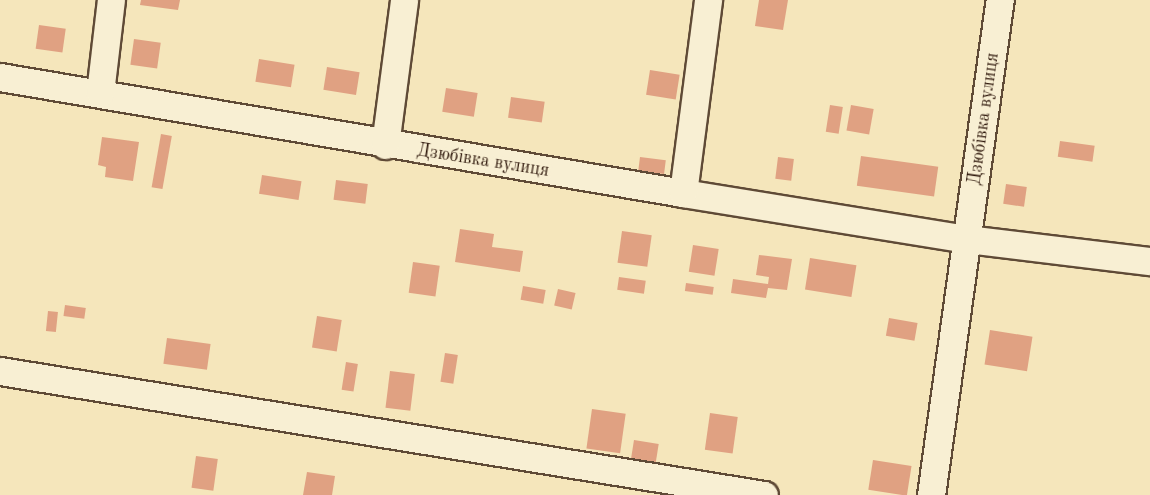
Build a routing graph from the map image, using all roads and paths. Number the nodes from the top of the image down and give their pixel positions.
1 (111, 0) edge
2 (404, 0) edge
3 (708, 0) edge
4 (1000, 0) edge
5 (0, 77) edge
6 (100, 93) junction
7 (385, 145) junction
8 (683, 194) junction
9 (967, 239) junction
10 (1150, 261) edge
11 (0, 371) edge
12 (764, 495) edge
13 (931, 495) edge

1 - 6 street
2 - 7 street
3 - 8 street
4 - 9 street, Дзюбівка вулиця
5 - 6 street, Дзюбівка вулиця
6 - 7 street, Дзюбівка вулиця
7 - 8 street, Дзюбівка вулиця
8 - 9 street, Дзюбівка вулиця
9 - 10 street, Дзюбівка вулиця
9 - 13 street
11 - 12 street

